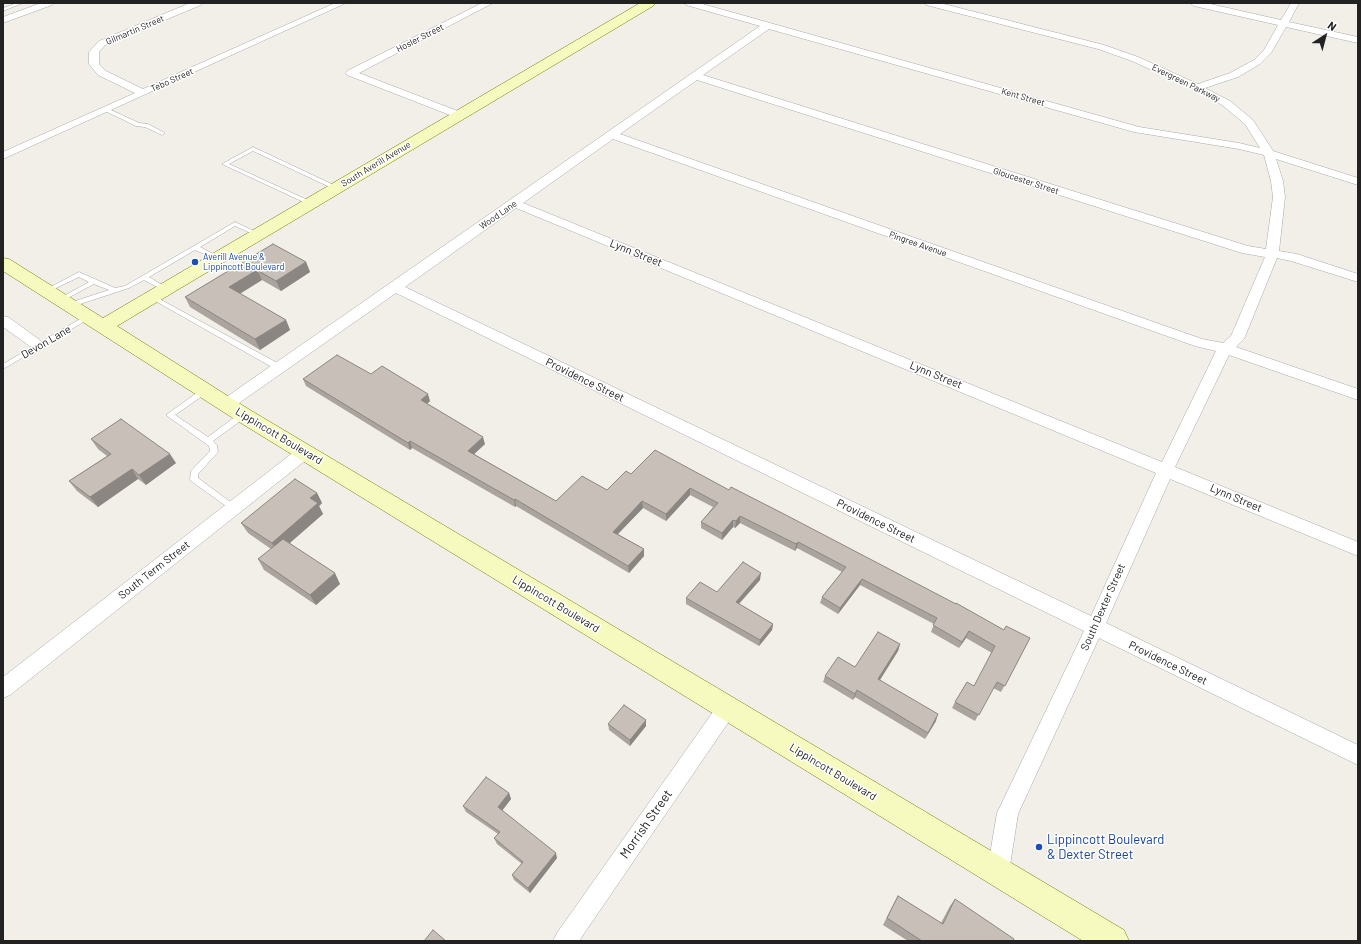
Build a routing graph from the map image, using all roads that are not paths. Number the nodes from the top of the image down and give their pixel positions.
1 (21, 3) edge
2 (49, 3) edge
3 (198, 3) edge
4 (342, 3) edge
5 (489, 3) edge
6 (649, 3) edge
7 (689, 3) edge
8 (929, 3) edge
9 (1194, 3) edge
10 (1295, 3) edge
11 (3, 10) edge
12 (3, 20) edge
13 (1283, 23) junction
14 (768, 25) junction
15 (1358, 40) edge
16 (696, 76) junction
17 (1197, 87) junction
18 (143, 93) junction
19 (106, 110) junction
20 (458, 115) junction
21 (162, 133) dead end
22 (611, 135) junction
23 (1269, 153) junction
24 (3, 156) edge
25 (1358, 182) edge
26 (336, 188) junction
27 (310, 203) junction
28 (514, 203) junction
29 (257, 234) junction
30 (195, 247) junction
31 (1272, 254) junction
32 (217, 258) junction
33 (3, 263) edge
34 (144, 277) junction
35 (1358, 278) edge
36 (95, 281) junction
37 (395, 287) junction
38 (165, 289) junction
39 (115, 290) junction
40 (152, 297) junction
41 (61, 298) junction
42 (3, 320) edge
43 (96, 321) junction
44 (39, 346) junction
45 (1225, 348) junction
46 (3, 367) edge
47 (280, 368) junction
48 (205, 390) junction
49 (1358, 395) edge
50 (235, 409) junction
51 (208, 441) junction
52 (305, 452) junction
53 (1166, 469) junction
54 (233, 508) junction
55 (1358, 548) edge
56 (1095, 628) junction
57 (3, 689) edge
58 (727, 708) junction
59 (1358, 755) edge
60 (998, 872) junction
61 (565, 941) edge
62 (1112, 941) edge

1 - 11 lane
2 - 12 street
3 - 18 street, Gilmartin Street
4 - 18 street, Tebo Street
5 - 20 street, Hosler Street
6 - 20 street, South Averill Avenue
7 - 14 street, Kent Street
8 - 17 street, Evergreen Parkway
9 - 13 street
10 - 13 street
13 - 15 street
13 - 17 street
14 - 16 street, Wood Lane
14 - 23 street, Kent Street
16 - 22 street, Wood Lane
16 - 31 street, Gloucester Street
17 - 23 street, Evergreen Parkway
18 - 19 street, Tebo Street
19 - 21 lane
19 - 24 street, Tebo Street
20 - 26 street, South Averill Avenue
22 - 28 street, Wood Lane
22 - 45 street, Pingree Avenue
23 - 25 street, Kent Street
23 - 31 street, Evergreen Parkway
26 - 27 street, South Averill Avenue
26 - 27 lane
27 - 29 street, South Averill Avenue
28 - 37 street, Wood Lane
28 - 53 street, Lynn Street
29 - 30 lane
29 - 32 street, South Averill Avenue
30 - 32 lane
30 - 34 lane
31 - 35 street, Gloucester Street
31 - 45 street, Evergreen Parkway
32 - 38 street, South Averill Avenue
33 - 41 street, Lippincott Boulevard
34 - 38 lane
34 - 39 lane
36 - 39 lane
36 - 41 lane
36 - 41 lane
37 - 47 street, Wood Lane
37 - 56 street, Providence Street
38 - 40 street, South Averill Avenue
39 - 41 lane
40 - 43 street, South Averill Avenue
40 - 47 lane
41 - 43 street, Lippincott Boulevard
42 - 44 street
43 - 44 lane, Devon Lane
43 - 48 street, Lippincott Boulevard
44 - 46 lane, Devon Lane
45 - 49 street
45 - 53 street, South Dexter Street
47 - 50 street, Wood Lane
48 - 50 street, Lippincott Boulevard
48 - 51 lane
50 - 51 lane
50 - 52 street, Lippincott Boulevard
51 - 54 lane
52 - 54 street, South Term Street
52 - 58 street, Lippincott Boulevard
53 - 55 street, Lynn Street
53 - 56 street, South Dexter Street
54 - 57 street, South Term Street
56 - 59 street, Providence Street
56 - 60 street, South Dexter Street
58 - 60 street, Lippincott Boulevard
58 - 61 street, Morrish Street
60 - 62 street, Lippincott Boulevard

